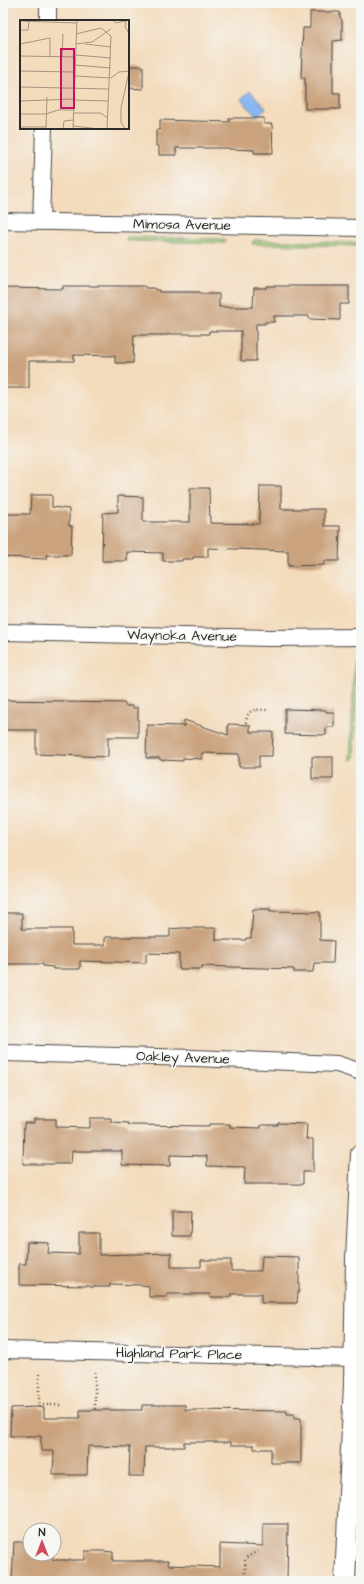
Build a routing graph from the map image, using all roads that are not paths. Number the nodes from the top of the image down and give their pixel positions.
1 (48, 3) edge
2 (48, 20) edge
3 (44, 129) edge
4 (3, 221) edge
5 (41, 222) junction
6 (361, 228) edge
7 (3, 632) edge
8 (361, 637) edge
9 (3, 1053) edge
10 (361, 1072) edge
11 (361, 1154) edge
12 (3, 1350) edge
13 (354, 1358) junction
14 (357, 1384) edge
15 (345, 1581) edge

1 - 2 street
3 - 5 street
4 - 5 street, Mimosa Avenue
5 - 6 street, Mimosa Avenue
7 - 8 street, Waynoka Avenue
9 - 10 street, Oakley Avenue
11 - 13 street
12 - 13 street, Highland Park Place
13 - 14 street
14 - 15 street

